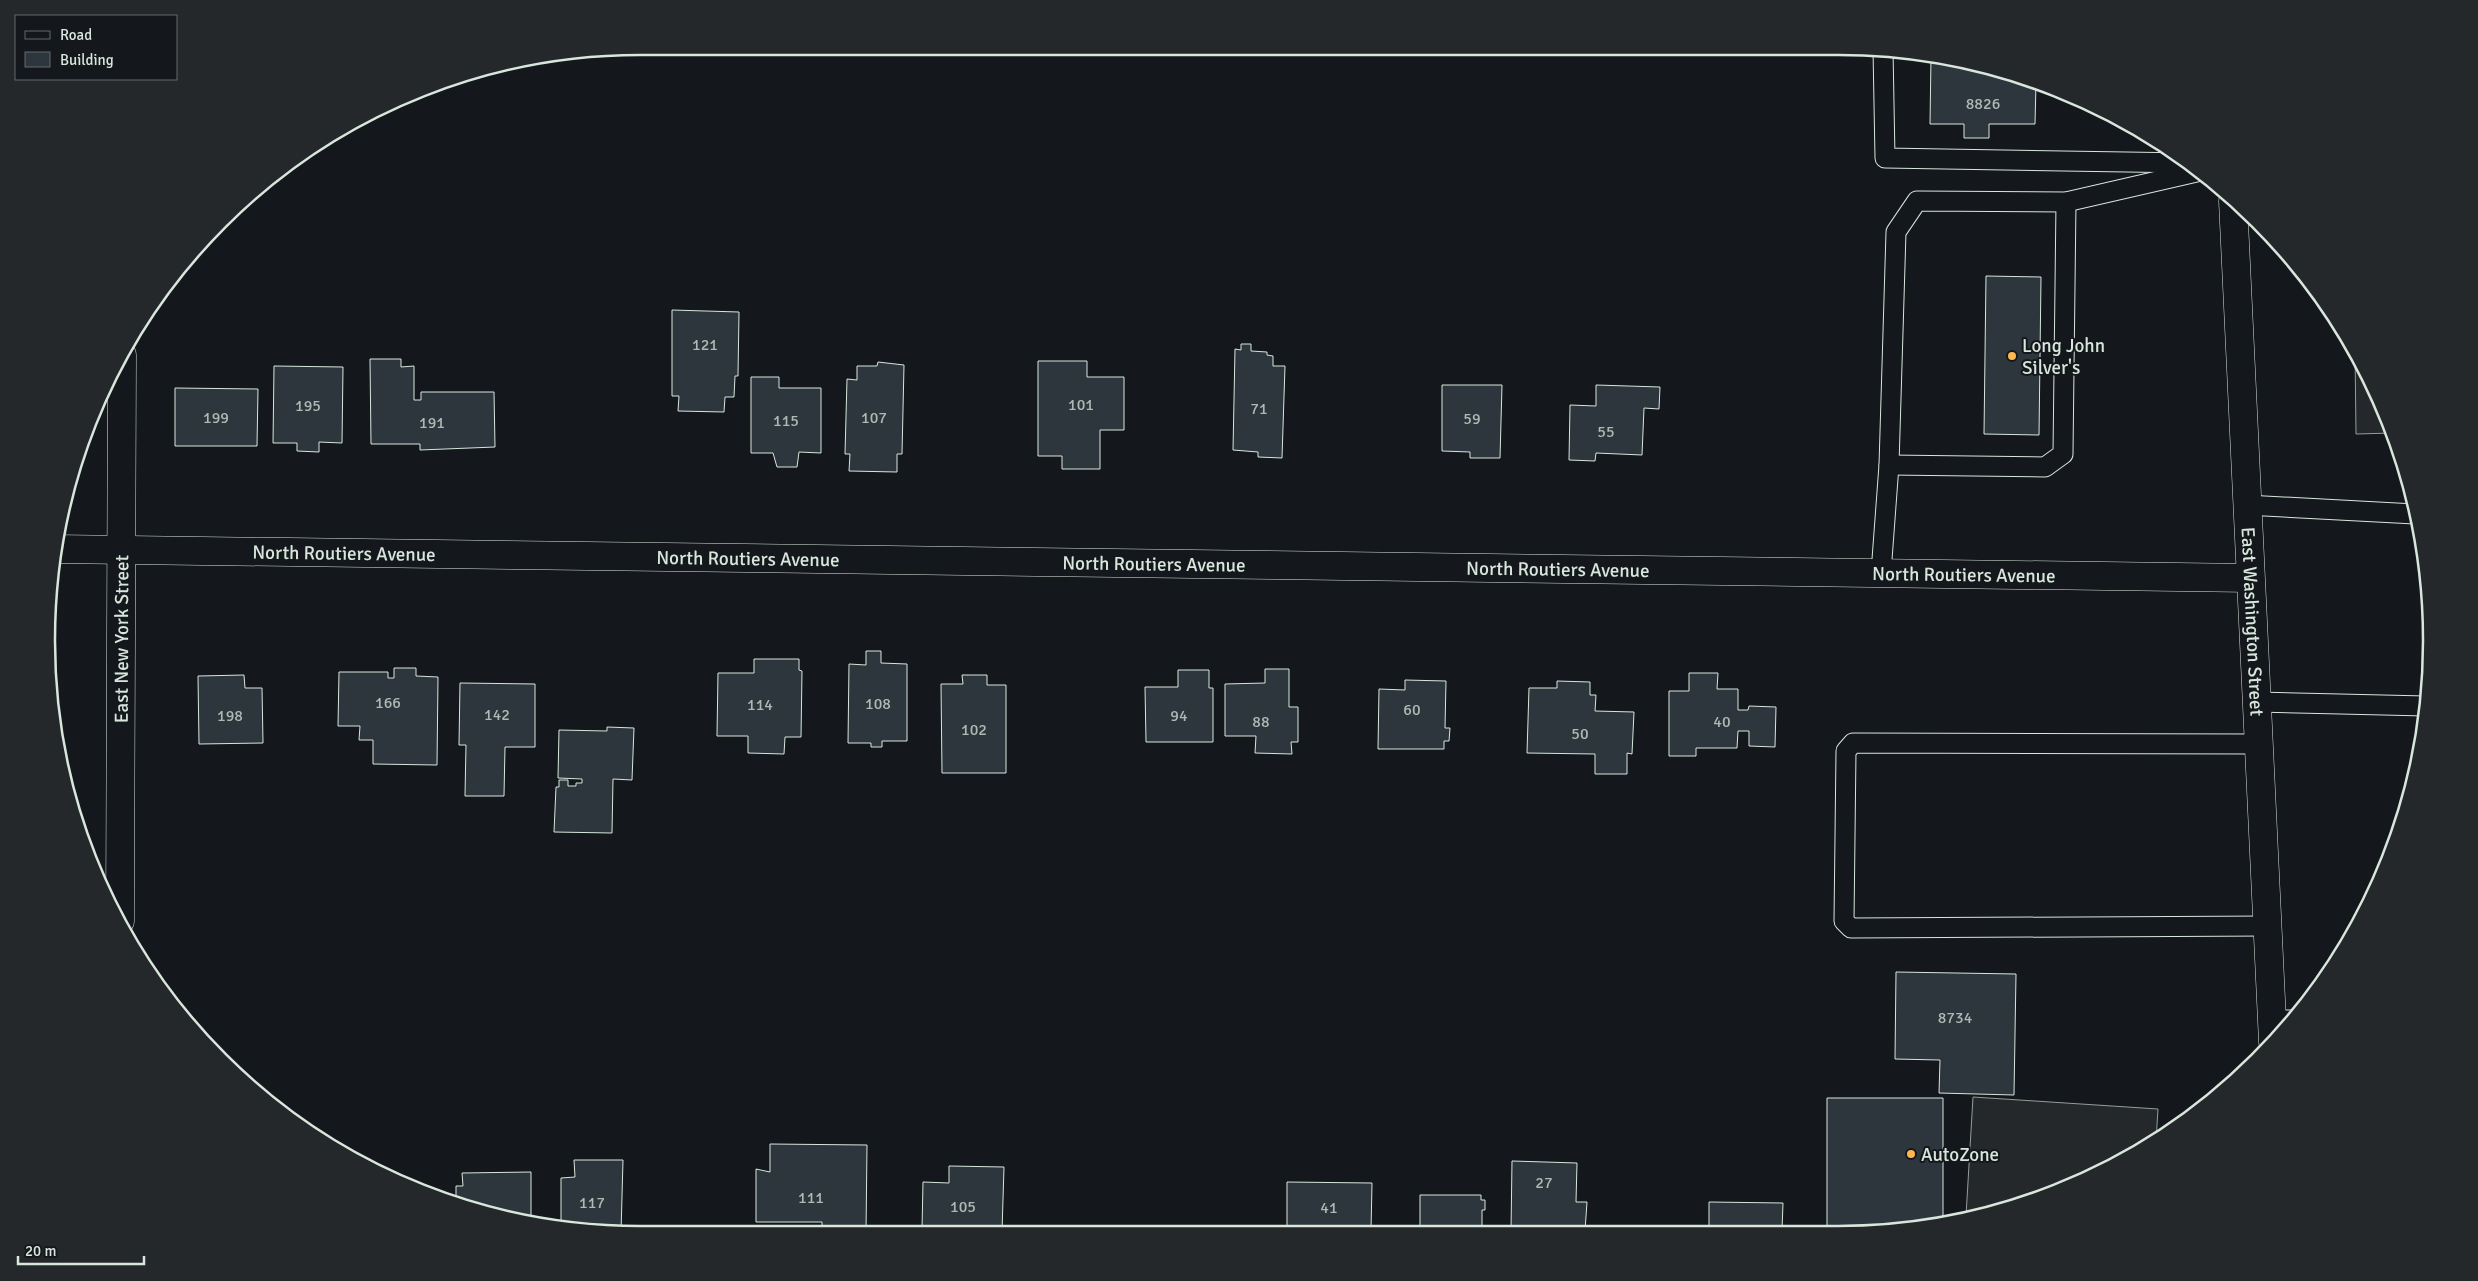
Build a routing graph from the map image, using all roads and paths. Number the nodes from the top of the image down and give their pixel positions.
1 (1882, 57) edge
2 (2175, 163) edge
3 (2190, 173) edge
4 (2066, 202) junction
5 (2233, 209) edge
6 (122, 369) edge
7 (1889, 464) junction
8 (2246, 505) junction
9 (2409, 514) edge
10 (62, 549) edge
11 (121, 550) junction
12 (1881, 573) junction
13 (2250, 578) junction
14 (2256, 702) junction
15 (2419, 709) edge
16 (2258, 744) junction
17 (120, 909) edge
18 (2267, 926) junction
19 (2279, 1026) edge

1 - 2 lane
3 - 4 lane
4 - 7 lane
4 - 7 lane
5 - 8 street, East Washington Street
6 - 11 street, East New York Street
7 - 12 lane
8 - 9 lane
8 - 13 street, East Washington Street
10 - 11 street, North Routiers Avenue
11 - 12 street, North Routiers Avenue
11 - 17 street, East New York Street
12 - 13 street, North Routiers Avenue
13 - 14 street, East Washington Street
14 - 15 lane
14 - 16 street, East Washington Street
16 - 18 street, East Washington Street
16 - 18 lane
18 - 19 street, East Washington Street

